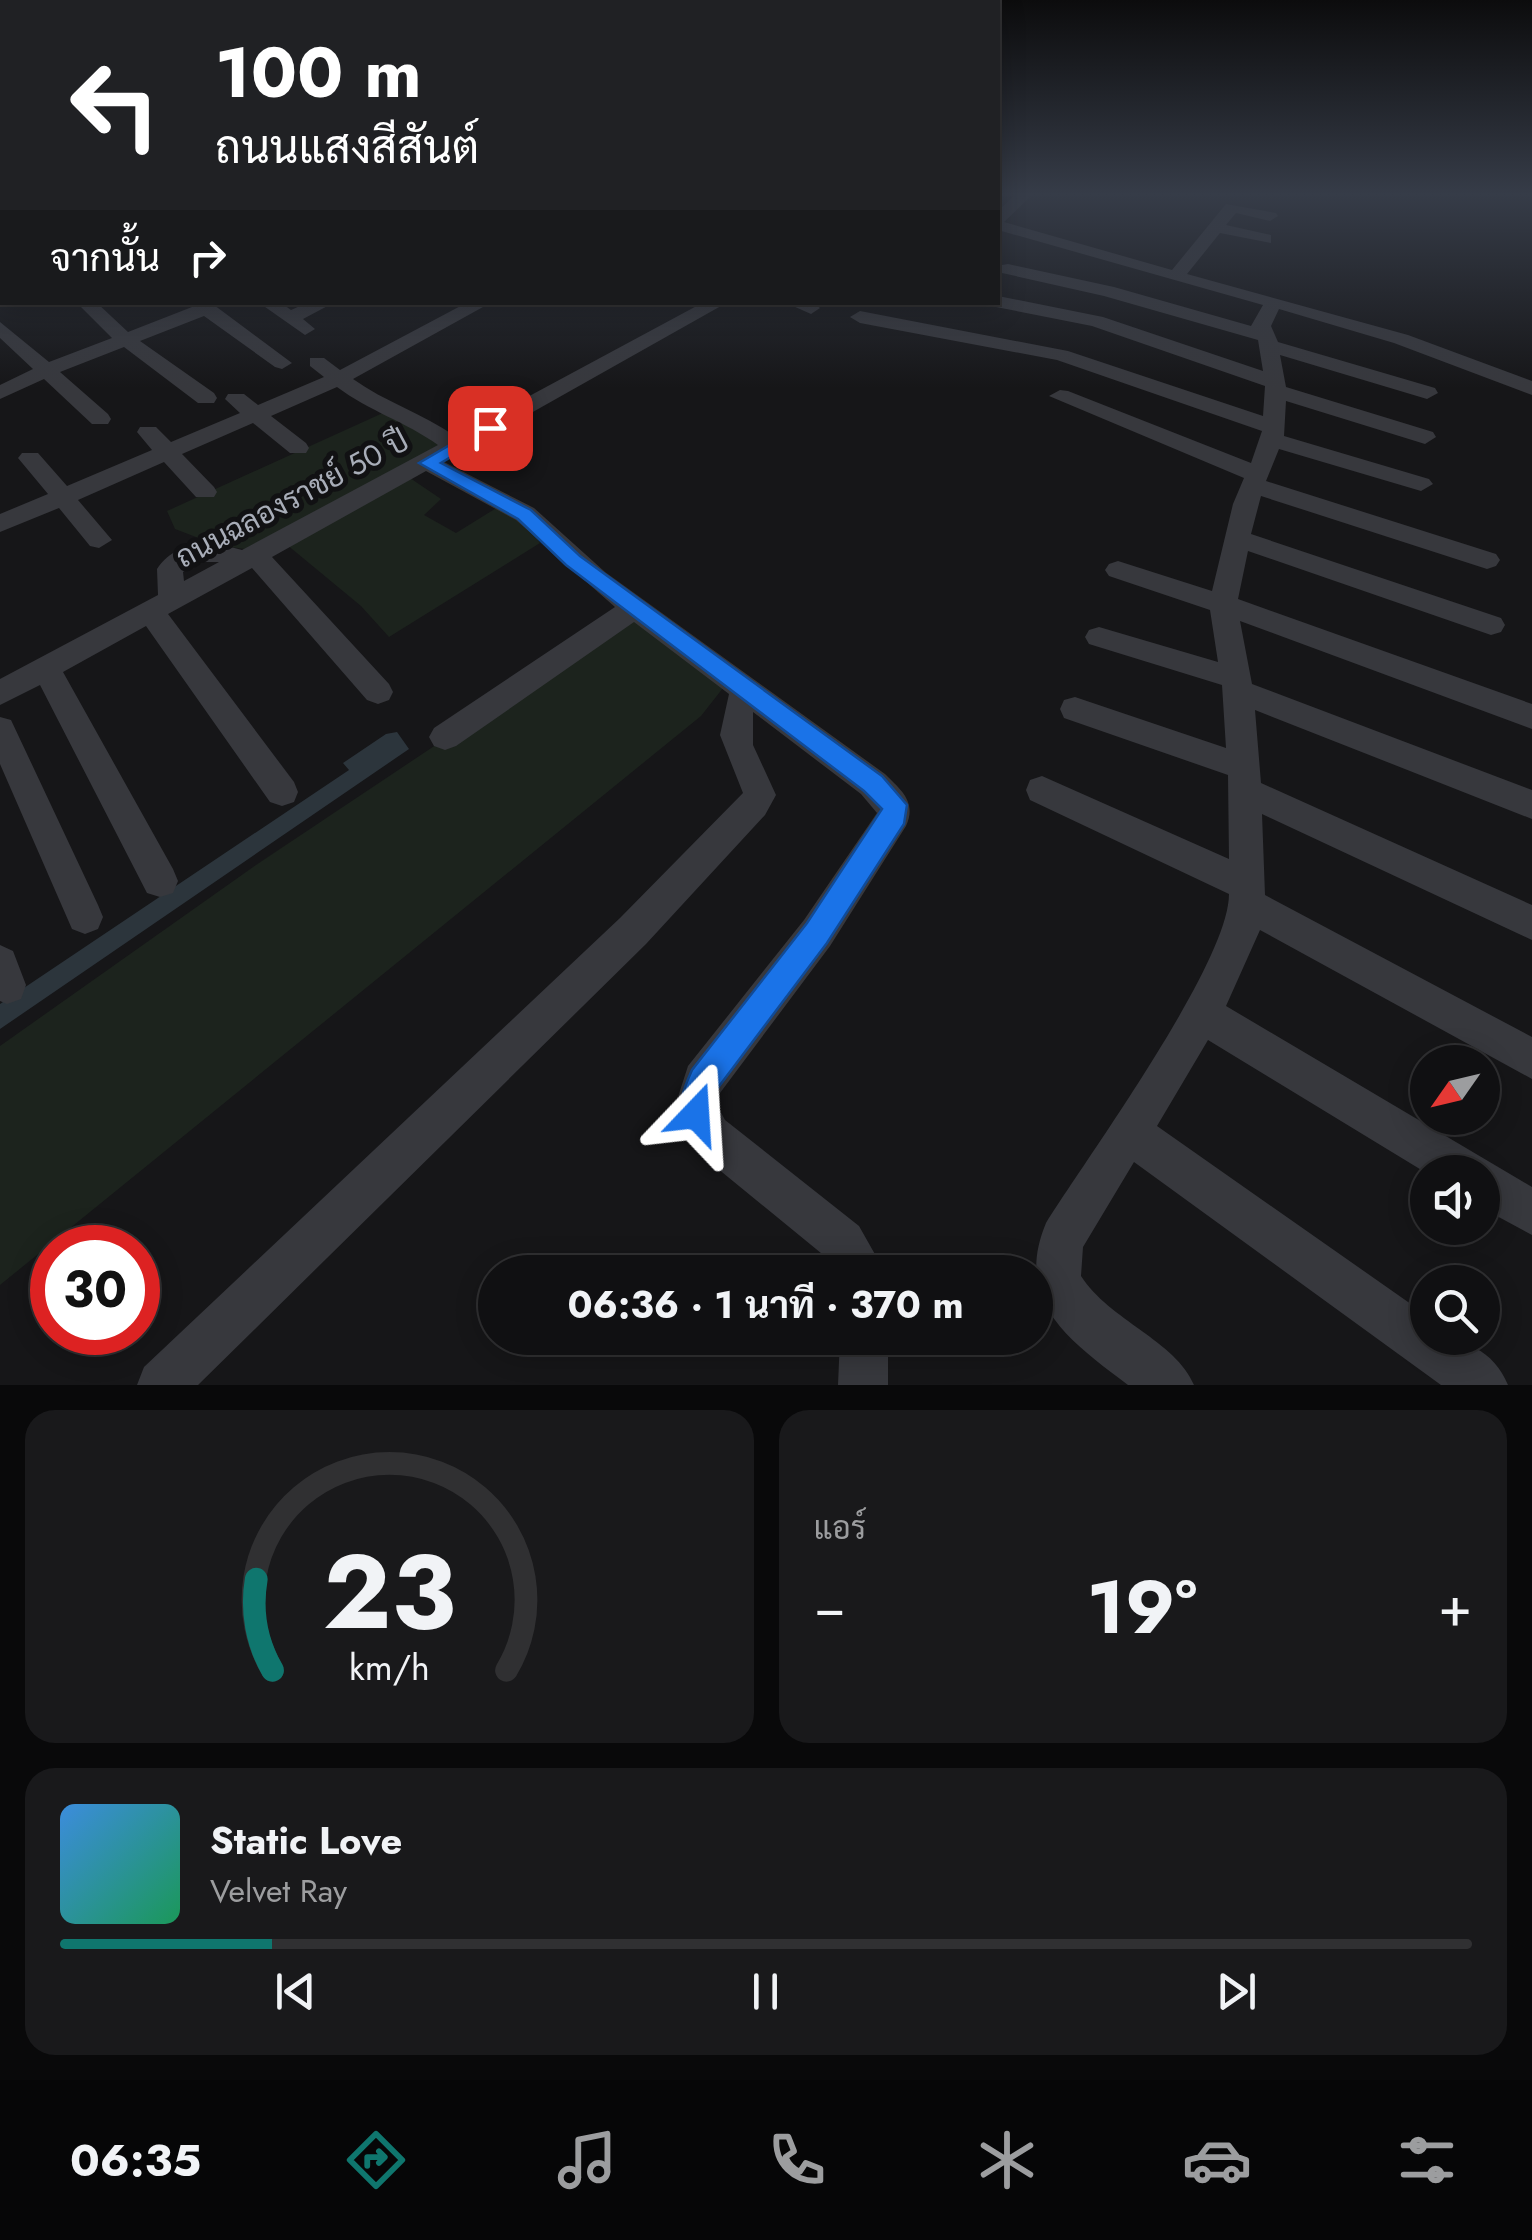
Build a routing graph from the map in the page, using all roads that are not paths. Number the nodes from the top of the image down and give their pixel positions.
1 (1141, 259) edge
2 (1190, 259) edge
3 (1008, 269) dead end
4 (1177, 275) junction
5 (1000, 302) edge
6 (87, 305) edge
7 (271, 305) edge
8 (322, 305) edge
9 (477, 305) edge
10 (714, 305) edge
11 (201, 306) edge
12 (860, 316) dead end
13 (1274, 325) junction
14 (0, 328) edge
15 (125, 339) junction
16 (317, 362) dead end
17 (282, 364) dead end
18 (44, 371) junction
19 (338, 379) junction
20 (1532, 389) edge
21 (1427, 393) dead end
22 (0, 394) edge
23 (1060, 396) dead end
24 (206, 398) dead end
25 (236, 399) dead end
26 (1274, 410) junction
27 (255, 414) junction
28 (100, 418) dead end
29 (148, 432) dead end
30 (1425, 437) dead end
31 (298, 448) dead end
32 (166, 452) junction
33 (442, 455) junction
34 (30, 458) dead end
35 (1256, 480) junction
36 (1420, 484) dead end
37 (204, 492) dead end
38 (64, 496) junction
39 (0, 524) edge
40 (1236, 538) junction
41 (99, 540) dead end
42 (252, 558) junction
43 (1486, 560) dead end
44 (1118, 570) dead end
45 (1223, 604) junction
46 (162, 606) junction
47 (634, 608) junction
48 (1492, 625) dead end
49 (1099, 637) dead end
50 (46, 669) junction
51 (1237, 685) junction
52 (745, 691) junction
53 (378, 692) dead end
54 (0, 693) edge
55 (1075, 709) dead end
56 (1532, 717) edge
57 (0, 729) edge
58 (445, 738) dead end
59 (1244, 779) junction
60 (1042, 790) dead end
61 (282, 792) dead end
62 (1532, 805) edge
63 (160, 881) dead end
64 (1246, 894) junction
65 (85, 917) dead end
66 (1532, 924) edge
67 (1202, 1014) junction
68 (1532, 1059) edge
69 (1130, 1133) junction
70 (1438, 1155) edge
71 (1500, 1193) edge
72 (1532, 1212) edge
73 (851, 1255) edge
74 (864, 1355) edge
75 (162, 1385) edge
76 (863, 1385) edge
77 (1169, 1385) edge
78 (1483, 1385) edge

1 - 4 street
2 - 4 street
3 - 13 street
4 - 13 street
5 - 26 street
6 - 15 street
7 - 8 street
9 - 19 street
10 - 33 street, ถนนฉลองราชย์ 50 ปี
11 - 15 street
11 - 17 street
12 - 26 street
13 - 20 street
13 - 21 street
13 - 26 street
14 - 18 street
15 - 18 street
15 - 24 street
16 - 19 street
18 - 22 street
18 - 28 street
19 - 27 street
19 - 33 street
23 - 35 street
25 - 27 street
26 - 30 street
26 - 35 street
26 - 36 street
27 - 31 street
27 - 32 street
29 - 32 street
32 - 37 street
32 - 38 street
33 - 42 street, ถนนฉลองราชย์ 50 ปี
33 - 47 street
34 - 38 street
35 - 40 street
35 - 43 street
38 - 39 street
38 - 41 street
40 - 45 street
40 - 48 street
42 - 46 street
42 - 53 street
44 - 45 street
45 - 51 street
45 - 56 street
46 - 50 street
46 - 61 street
47 - 52 street
47 - 58 street
49 - 51 street
50 - 54 street
50 - 63 street
51 - 59 street
51 - 62 street
52 - 73 street
52 - 75 street
55 - 59 street
57 - 65 street
59 - 64 street
59 - 66 street
60 - 64 street
64 - 67 street
64 - 68 street
67 - 69 street
67 - 70 street
69 - 77 street
69 - 78 street
71 - 72 street
74 - 76 street

